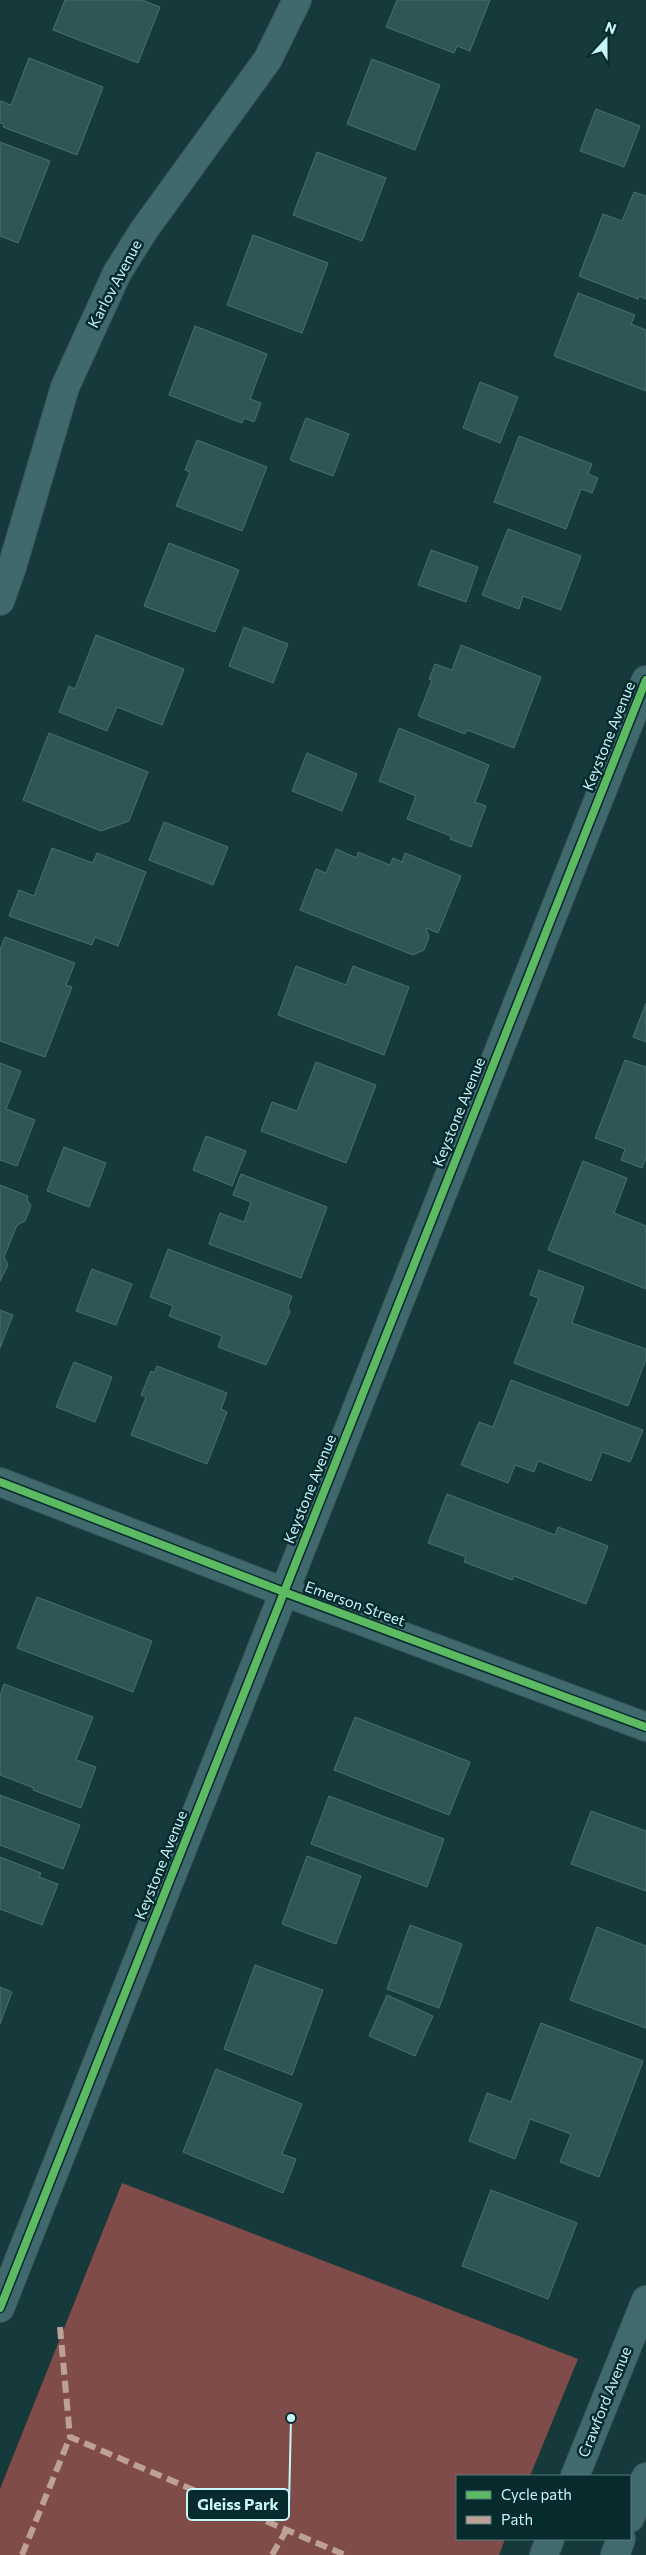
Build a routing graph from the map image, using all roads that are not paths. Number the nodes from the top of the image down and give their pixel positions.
1 (297, 0) edge
2 (0, 602) edge
3 (646, 680) edge
4 (0, 1482) edge
5 (284, 1592) junction
6 (646, 1727) edge
7 (646, 2300) edge
8 (0, 2308) edge
9 (575, 2475) edge
10 (646, 2477) edge
11 (631, 2515) edge
12 (550, 2540) edge
13 (621, 2540) edge
14 (544, 2555) edge
15 (615, 2555) edge

1 - 2 street, Karlov Avenue
3 - 5 street, Keystone Avenue
4 - 5 street, Emerson Street
5 - 6 street, Emerson Street
5 - 8 street, Keystone Avenue
7 - 9 main road, Crawford Avenue
10 - 11 main road
12 - 14 main road
13 - 15 main road

